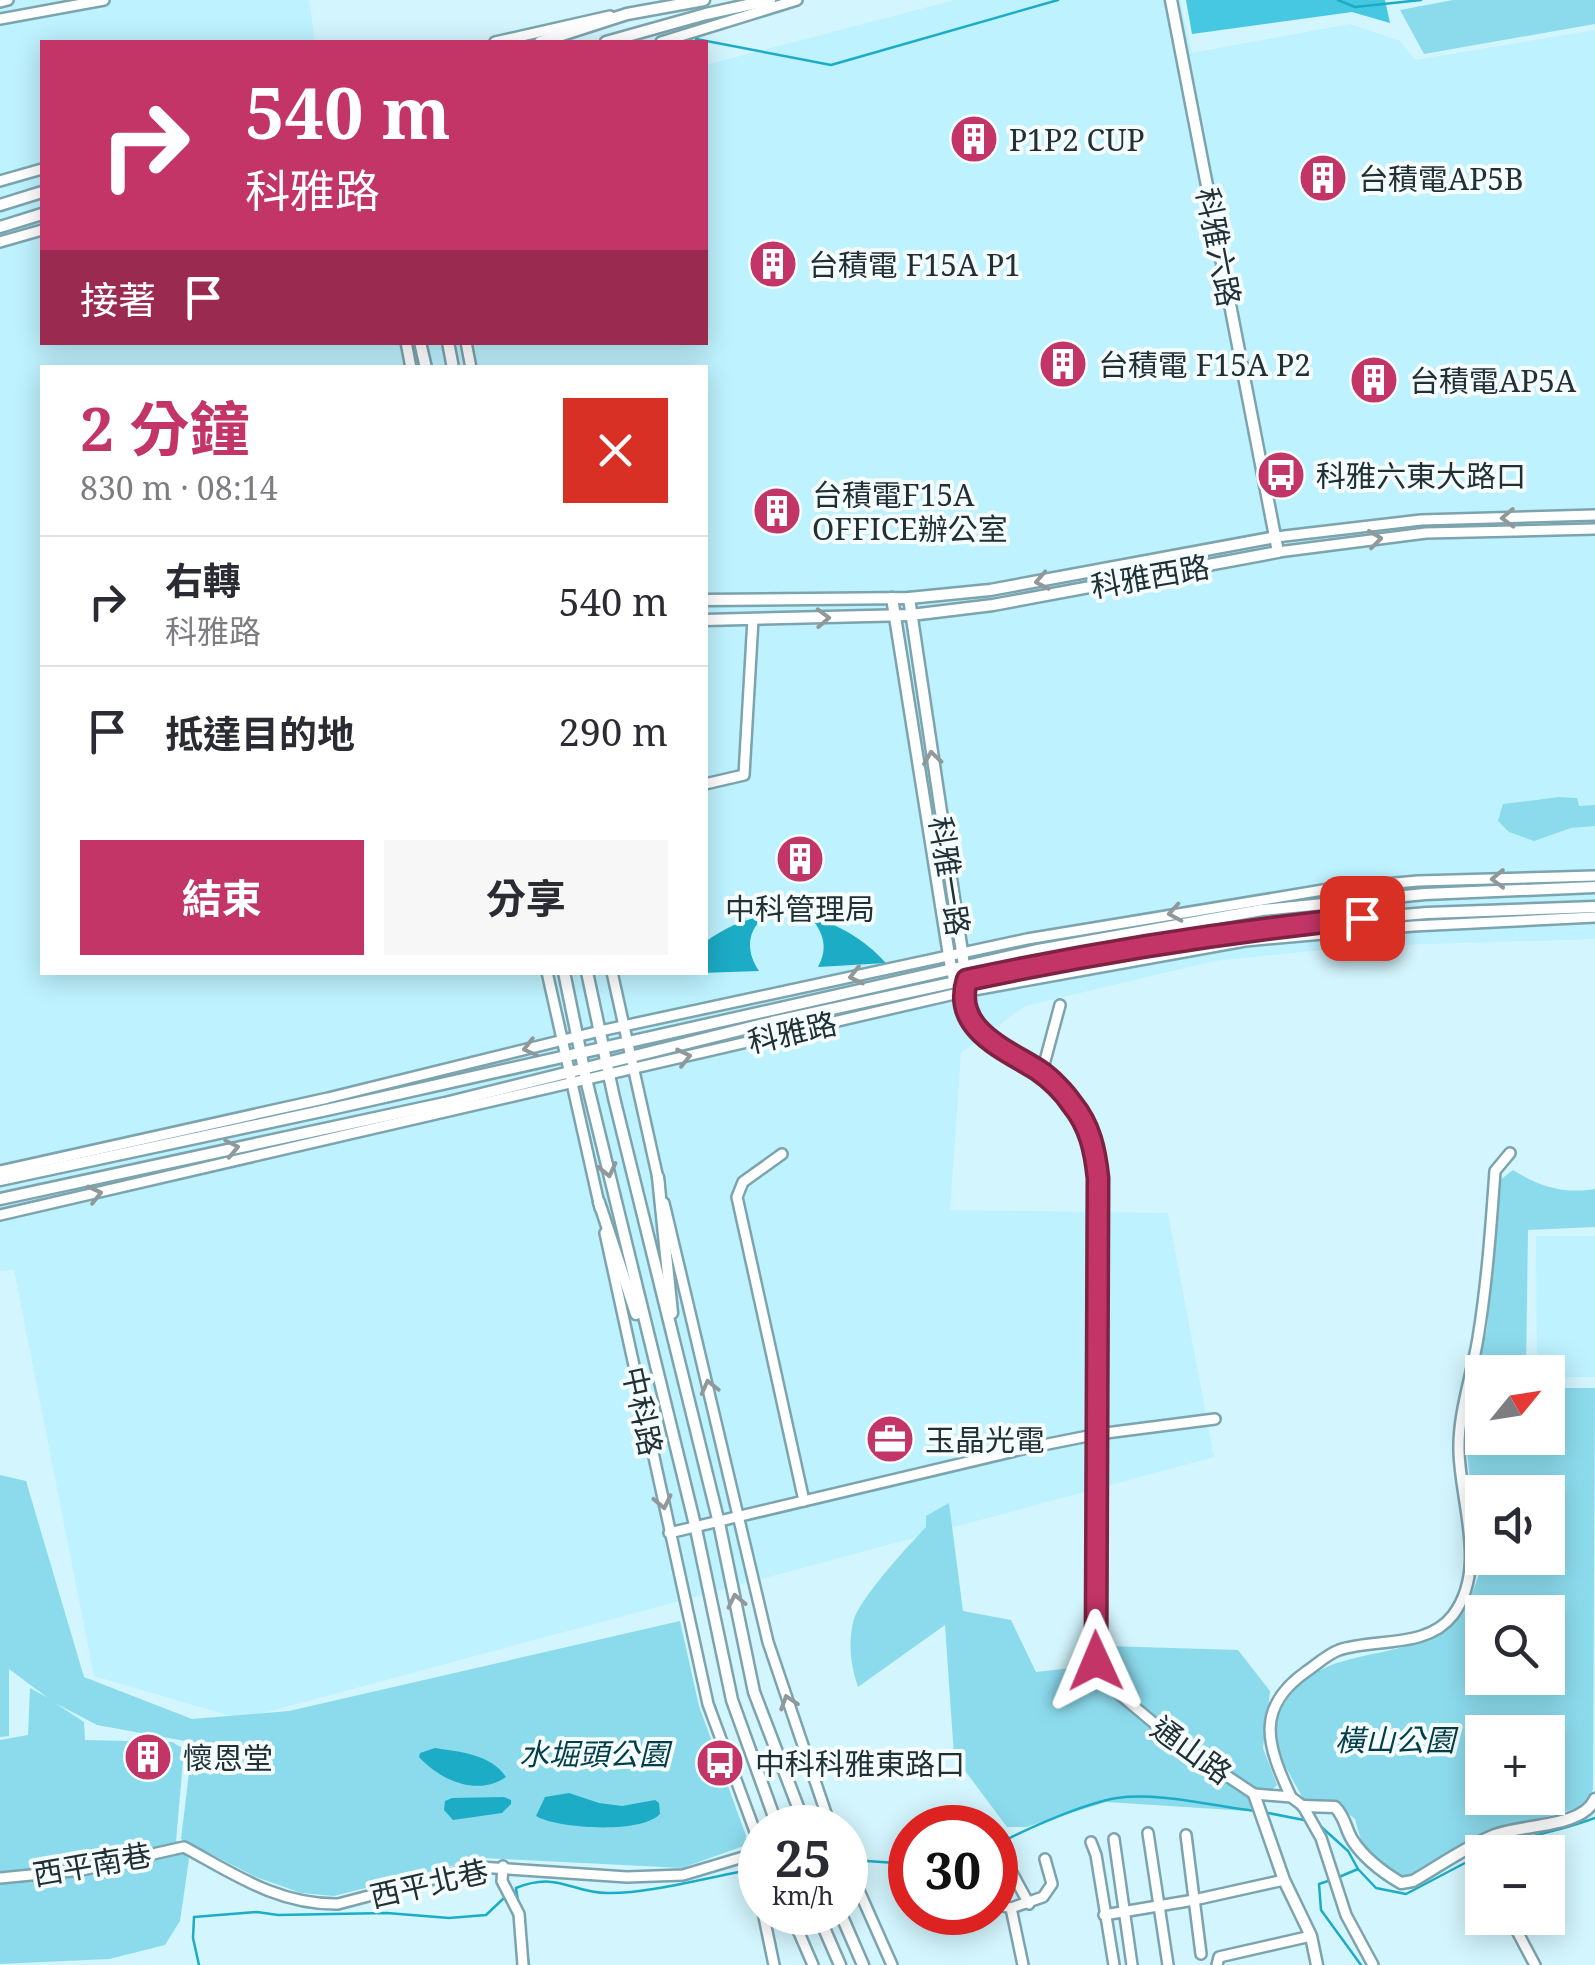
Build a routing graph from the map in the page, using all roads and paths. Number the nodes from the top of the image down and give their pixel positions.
1 (8, 0) edge
2 (104, 0) edge
3 (704, 0) edge
4 (770, 0) edge
5 (797, 0) edge
6 (1170, 0) edge
7 (0, 2) edge
8 (627, 14) junction
9 (0, 20) edge
10 (502, 40) edge
11 (546, 40) edge
12 (613, 40) edge
13 (667, 40) edge
14 (40, 170) edge
15 (0, 181) edge
16 (40, 193) edge
17 (0, 205) edge
18 (40, 215) edge
19 (0, 226) edge
20 (40, 231) edge
21 (0, 242) edge
22 (1595, 516) edge
23 (1595, 529) edge
24 (1276, 538) junction
25 (1278, 552) junction
26 (892, 598) junction
27 (909, 598) junction
28 (708, 600) edge
29 (912, 614) junction
30 (894, 616) junction
31 (708, 620) edge
32 (753, 620) junction
33 (708, 783) edge
34 (1595, 876) edge
35 (1595, 887) edge
36 (1595, 906) edge
37 (1595, 917) edge
38 (956, 954) junction
39 (964, 966) junction
40 (951, 968) junction
41 (548, 975) edge
42 (565, 975) edge
43 (588, 975) edge
44 (613, 975) edge
45 (961, 981) junction
46 (964, 992) junction
47 (1060, 1005) dead end
48 (625, 1026) junction
49 (600, 1031) junction
50 (577, 1037) junction
51 (562, 1040) junction
52 (628, 1042) junction
53 (604, 1048) junction
54 (581, 1053) junction
55 (565, 1057) junction
56 (606, 1062) junction
57 (632, 1063) junction
58 (1042, 1072) junction
59 (585, 1074) junction
60 (609, 1075) junction
61 (570, 1078) junction
62 (1510, 1153) dead end
63 (782, 1154) dead end
64 (0, 1171) edge
65 (658, 1177) junction
66 (0, 1180) edge
67 (0, 1199) edge
68 (598, 1202) junction
69 (0, 1215) edge
70 (675, 1349) junction
71 (658, 1382) junction
72 (1215, 1420) dead end
73 (1098, 1434) junction
74 (804, 1501) junction
75 (740, 1518) junction
76 (720, 1523) junction
77 (696, 1529) junction
78 (670, 1533) junction
79 (1254, 1794) junction
80 (1291, 1797) junction
81 (1595, 1798) edge
82 (746, 1805) edge
83 (770, 1805) edge
84 (797, 1805) edge
85 (819, 1805) edge
86 (1309, 1817) junction
87 (1148, 1833) dead end
88 (1186, 1835) dead end
89 (1114, 1839) dead end
90 (1091, 1842) dead end
91 (184, 1846) joint
92 (1045, 1859) dead end
93 (738, 1860) edge
94 (503, 1866) junction
95 (0, 1878) edge
96 (1284, 1880) junction
97 (1018, 1884) edge
98 (1194, 1900) junction
99 (1029, 1904) junction
100 (1018, 1906) edge
101 (1159, 1906) junction
102 (868, 1911) edge
103 (1124, 1912) junction
104 (1104, 1915) junction
105 (767, 1935) edge
106 (800, 1935) edge
107 (826, 1935) edge
108 (850, 1935) edge
109 (1017, 1935) edge
110 (1519, 1935) edge
111 (1310, 1936) junction
112 (1201, 1954) dead end
113 (523, 1965) edge
114 (774, 1965) edge
115 (813, 1965) edge
116 (840, 1965) edge
117 (863, 1965) edge
118 (892, 1965) edge
119 (1023, 1965) edge
120 (1114, 1965) edge
121 (1132, 1965) edge
122 (1168, 1965) edge
123 (1216, 1965) edge
124 (1316, 1965) edge
125 (1373, 1965) edge
126 (1535, 1965) edge

1 - 7 street
2 - 9 street
3 - 8 street
4 - 12 street
5 - 13 street
6 - 24 street, 科雅六路
8 - 10 street
8 - 11 street
14 - 15 street
16 - 17 street
18 - 19 street
20 - 21 street
22 -> 24 street, 科雅西路
25 -> 23 street, 科雅西路
24 - 25 street, 科雅六路
24 -> 27 street, 科雅西路
25 - 29 street, 科雅西路
26 - 27 street, 科雅西路
26 - 28 street, 科雅西路
26 - 30 street, 科雅一路
27 - 29 street, 科雅一路
29 - 30 street, 科雅西路
38 -> 29 street, 科雅一路
32 -> 30 street, 科雅西路
30 - 38 street, 科雅一路
31 - 32 street, 科雅西路
32 - 33 street
34 -> 38 street, 科雅路
35 - 39 street, 科雅路
36 - 45 street, 科雅路
37 - 46 street, 科雅路
38 - 39 street, 科雅一路
38 - 40 street, 科雅一路
38 -> 48 street, 科雅路
39 - 40 street, 科雅路
39 - 45 street, 科雅一路
40 - 45 street, 科雅一路
40 - 52 street, 科雅路
41 - 51 street, 中科路
42 - 50 street, 中科路
43 - 49 street, 中科路
44 - 48 street
45 - 46 street, 科雅一路
45 - 57 street, 科雅路
57 -> 46 street, 科雅路
46 - 58 street, 通山路
47 - 58 street
48 - 49 street, 科雅路
48 - 52 street
49 - 50 street, 科雅路
49 - 53 street, 中科路
50 - 51 street, 科雅路
50 - 54 street, 中科路
51 - 55 street, 中科路
51 -> 64 street, 科雅路
52 - 53 street, 科雅路
52 - 57 street
53 - 54 street, 科雅路
53 - 56 street, 中科路
54 - 55 street, 科雅路
54 - 59 street, 中科路
55 - 61 street, 中科路
55 - 66 street, 科雅路
56 - 57 street, 科雅路
56 - 59 street, 科雅路
56 - 60 street, 中科路
57 - 60 street, 科雅路
57 - 65 street
58 - 73 street, 通山路
59 - 60 street, 科雅路
59 - 61 street, 科雅路
59 -> 71 street, 中科路
60 - 70 street, 中科路
67 -> 61 street, 科雅路
61 - 68 street, 中科路
69 -> 61 street, 科雅路
62 - 80 street
63 - 74 street
65 - 70 street
75 -> 65 street
68 - 71 street
68 -> 78 street, 中科路
70 - 76 street, 中科路
71 - 77 street, 中科路
72 - 73 street
73 - 74 street
73 - 79 street, 通山路
74 - 75 street
75 - 76 street
85 -> 75 street
76 - 77 street
84 -> 76 street, 中科路
77 - 78 street
77 - 83 street, 中科路
78 - 82 street, 中科路
79 - 80 street
79 - 96 street, 通山路
80 - 86 street
81 - 86 street
86 - 125 street
87 - 101 street
88 - 98 street
89 - 103 street
90 - 104 street
91 - 94 street, 西平北巷
91 - 95 street, 西平南巷
92 - 99 street
93 - 94 street, 西平北巷
94 - 113 street
96 - 98 street
96 - 111 street, 通山路
97 - 99 street
98 - 101 street
98 - 112 street
99 - 100 street
101 - 103 street
101 - 122 street
102 - 118 street
103 - 104 street
103 - 121 street
104 - 120 street
105 - 114 street
106 - 115 street
107 - 116 street
108 - 117 street
109 - 119 street
110 - 126 street
111 - 123 street
111 - 124 street, 通山路

